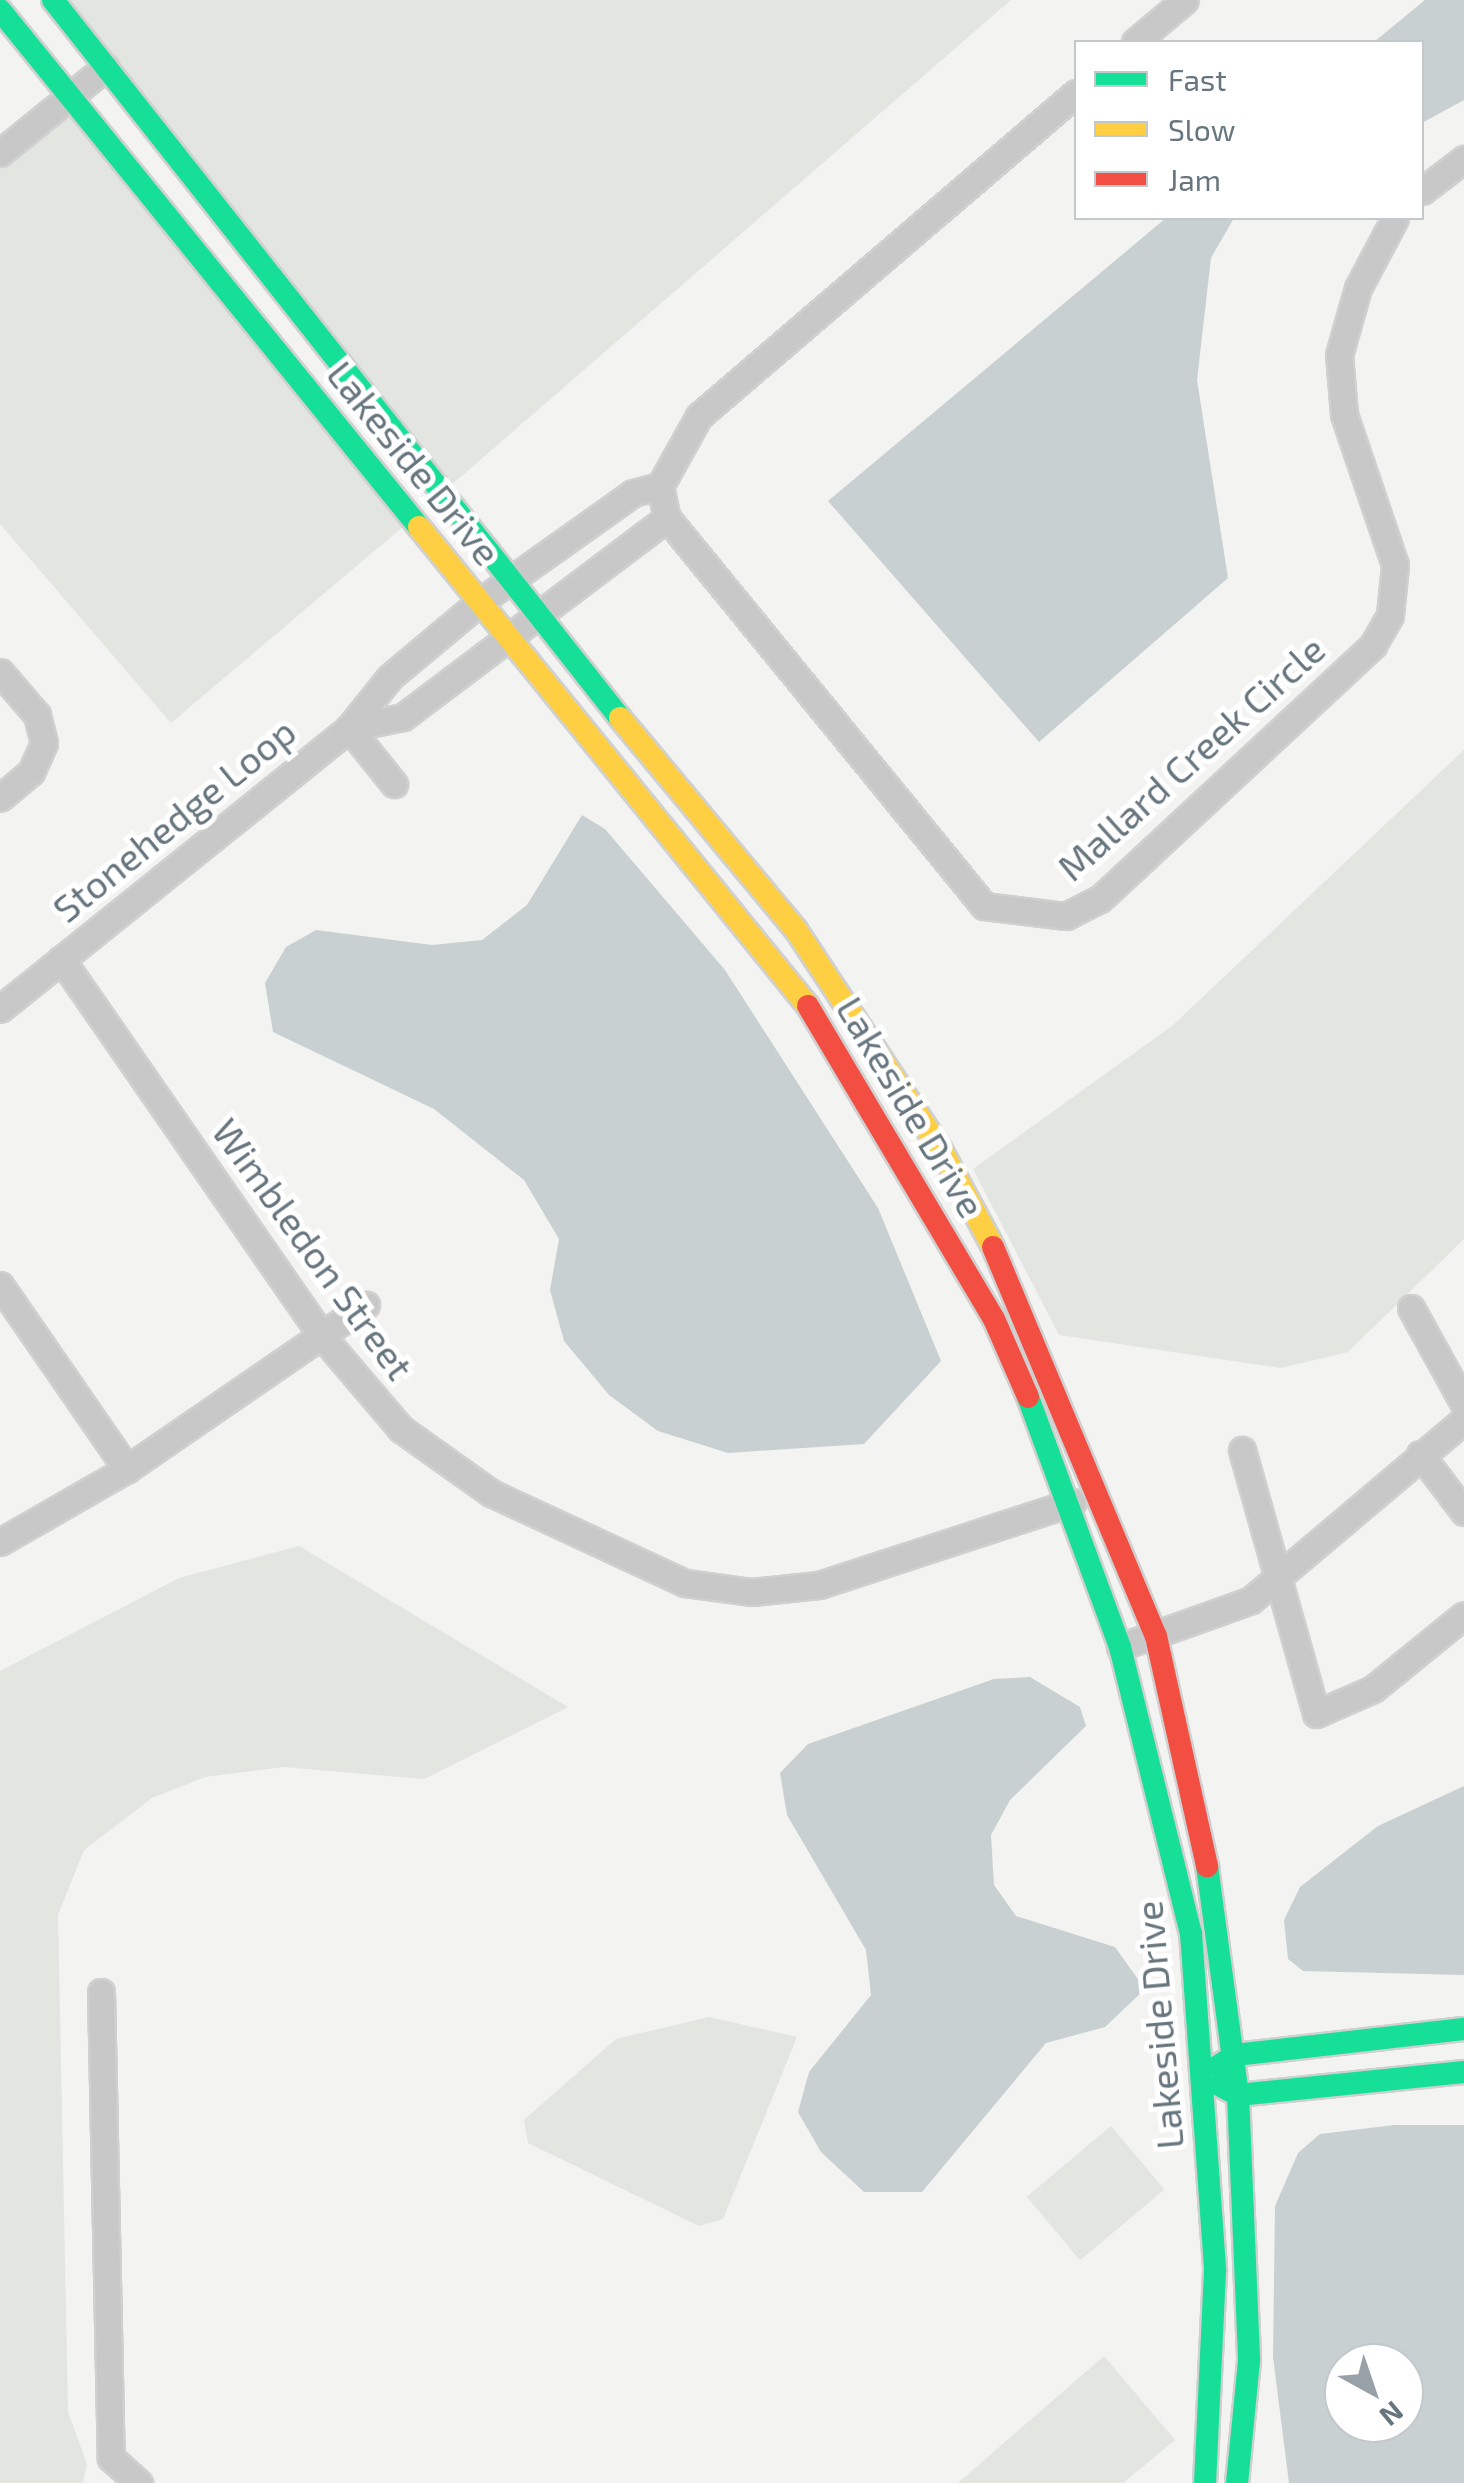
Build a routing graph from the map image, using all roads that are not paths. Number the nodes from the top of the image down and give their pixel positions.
1 (53, 0) edge
2 (1185, 0) edge
3 (0, 10) edge
4 (1137, 40) edge
5 (106, 67) junction
6 (69, 94) junction
7 (1074, 95) edge
8 (0, 153) edge
9 (1464, 159) edge
10 (1424, 189) edge
11 (1394, 220) edge
12 (660, 486) junction
13 (667, 518) junction
14 (514, 586) junction
15 (481, 601) junction
16 (536, 617) junction
17 (508, 638) junction
18 (0, 672) edge
19 (349, 728) junction
20 (394, 784) dead end
21 (0, 798) edge
22 (61, 958) junction
23 (0, 1009) edge
24 (0, 1286) edge
25 (366, 1304) dead end
26 (1411, 1308) dead end
27 (320, 1334) junction
28 (1464, 1404) edge
29 (1464, 1420) edge
30 (1242, 1450) dead end
31 (1420, 1454) junction
32 (127, 1469) junction
33 (1073, 1502) junction
34 (1464, 1512) edge
35 (0, 1542) edge
36 (1278, 1575) junction
37 (1464, 1616) edge
38 (1156, 1636) junction
39 (1120, 1647) junction
40 (102, 1992) dead end
41 (1464, 2028) edge
42 (1235, 2055) junction
43 (1464, 2072) edge
44 (1202, 2076) junction
45 (1238, 2095) junction
46 (139, 2483) edge
47 (1204, 2483) edge
48 (1237, 2483) edge

1 - 5 street, Lakeside Drive
2 - 4 street
3 - 6 street, Lakeside Drive
5 - 6 street
5 - 14 street, Lakeside Drive
6 - 8 street
6 - 15 street, Lakeside Drive
7 - 12 street
9 - 10 street
11 - 13 street, Mallard Creek Circle
12 - 13 street, Mallard Creek Circle
12 - 14 street
13 - 16 street
14 - 15 street, Stonehedge Loop
14 - 16 street, Lakeside Drive
15 - 17 street, Lakeside Drive
15 - 19 street, Stonehedge Loop
16 - 17 street, Stonehedge Loop
16 - 38 street, Lakeside Drive
17 - 19 street, Stonehedge Loop
17 - 33 street, Lakeside Drive
18 - 21 street
19 - 20 street
19 - 22 street, Stonehedge Loop
22 - 23 street, Stonehedge Loop
22 - 27 street, Wimbledon Street
24 - 32 street
25 - 27 street
26 - 28 street
27 - 32 street
27 - 33 street, Wimbledon Street
29 - 31 street
30 - 36 street
31 - 34 street
31 - 36 street
32 - 35 street
33 - 39 street, Lakeside Drive
36 - 37 street
36 - 38 street
38 - 39 street
38 - 42 street, Lakeside Drive
39 - 44 street, Lakeside Drive
40 - 46 street
41 - 42 street
42 - 44 street
42 - 45 street, Lakeside Drive
43 - 45 street
44 - 45 street
44 - 47 street, Lakeside Drive
45 - 48 street, Lakeside Drive

